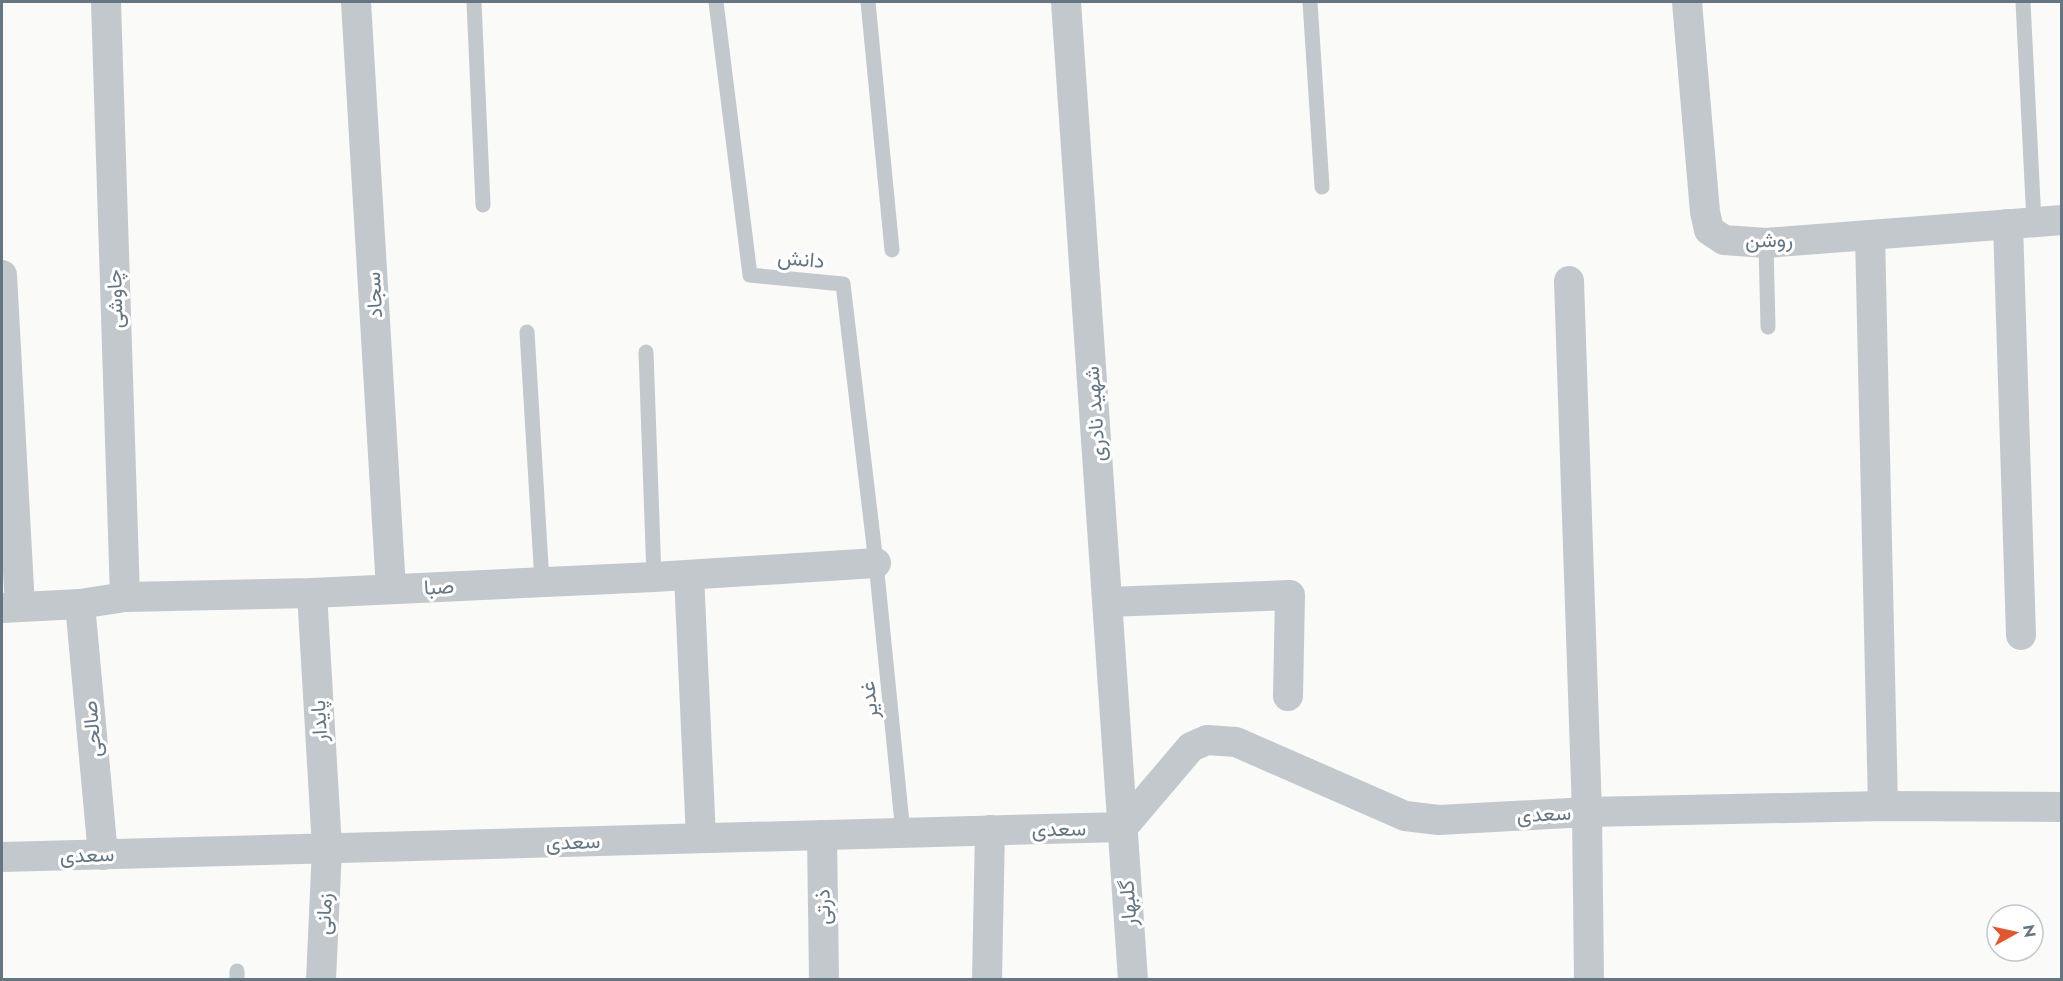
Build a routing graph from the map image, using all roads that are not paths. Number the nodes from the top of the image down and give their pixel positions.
1 (106, 2) edge
2 (356, 2) edge
3 (474, 2) edge
4 (716, 2) edge
5 (868, 2) edge
6 (1066, 2) edge
7 (1310, 2) edge
8 (1687, 2) edge
9 (2023, 2) edge
10 (1322, 187) dead end
11 (483, 205) dead end
12 (2035, 222) edge
13 (1870, 235) junction
14 (1766, 243) junction
15 (892, 250) dead end
16 (2, 275) edge
17 (1569, 281) dead end
18 (1768, 327) dead end
19 (527, 332) dead end
20 (646, 352) dead end
21 (876, 563) junction
22 (689, 575) junction
23 (654, 577) junction
24 (542, 582) junction
25 (391, 589) junction
26 (312, 593) junction
27 (125, 597) junction
28 (1108, 602) junction
29 (80, 604) junction
30 (11, 608) edge
31 (2021, 635) dead end
32 (1288, 696) dead end
33 (1883, 806) junction
34 (2061, 807) edge
35 (1587, 812) junction
36 (1123, 827) junction
37 (990, 830) junction
38 (903, 833) junction
39 (822, 835) junction
40 (701, 838) junction
41 (327, 848) junction
42 (104, 855) junction
43 (2, 857) edge
44 (321, 980) edge
45 (824, 980) edge
46 (987, 980) edge
47 (1133, 980) edge
48 (1589, 980) edge

1 - 27 street, چاوشی
2 - 25 street, سجاد
3 - 11 lane
4 - 21 lane, دانش
5 - 15 lane
6 - 28 street, شهید نادری
7 - 10 lane
8 - 14 street, روشن
9 - 12 lane
12 - 13 street, روشن
12 - 31 street
13 - 14 street, روشن
13 - 33 street
14 - 18 lane
16 - 30 street
17 - 35 street
19 - 24 lane
20 - 23 lane
21 - 22 street, صبا
21 - 38 lane, غدیر
22 - 23 street, صبا
22 - 40 street
23 - 24 street, صبا
24 - 25 street, صبا
25 - 26 street, صبا
26 - 27 street, صبا
26 - 41 street, پایدار
27 - 29 street, صبا
28 - 32 street
28 - 36 street, شهید نادری
29 - 30 street, صبا
29 - 42 street, صالحی
33 - 34 street, سعدی
33 - 35 street, سعدی
35 - 36 street, سعدی
35 - 48 street
36 - 37 street, سعدی
36 - 47 street, گلبهار
37 - 38 street, سعدی
37 - 46 street
38 - 39 street, سعدی
39 - 40 street, سعدی
39 - 45 street, ذرتی
40 - 41 street, سعدی
41 - 42 street, سعدی
41 - 44 street, زمانی
42 - 43 street, سعدی

